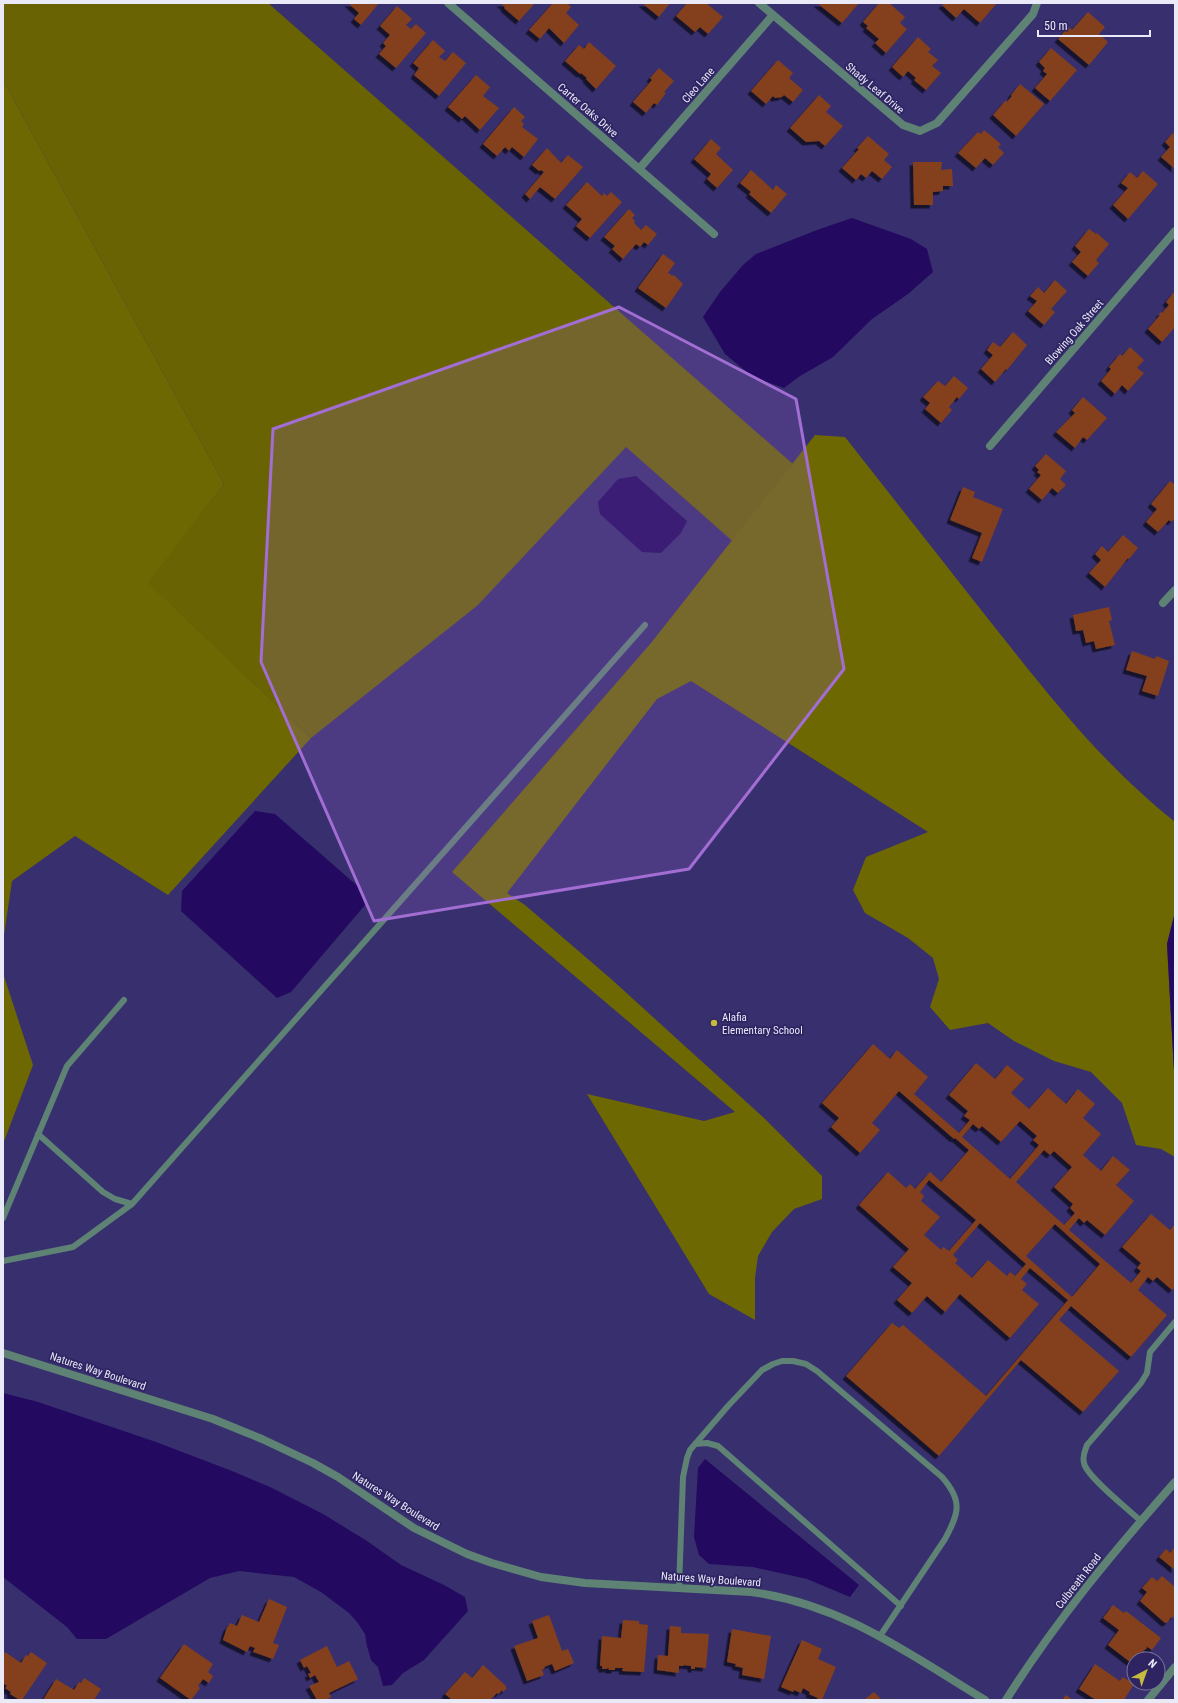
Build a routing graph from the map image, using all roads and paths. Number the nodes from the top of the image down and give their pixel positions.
1 (448, 3) edge
2 (759, 3) edge
3 (1037, 3) edge
4 (773, 15) junction
5 (639, 169) junction
6 (1175, 231) edge
7 (714, 234) dead end
8 (990, 446) dead end
9 (1175, 590) edge
10 (1163, 603) dead end
11 (645, 625) dead end
12 (124, 1000) dead end
13 (38, 1134) junction
14 (132, 1204) junction
15 (3, 1218) edge
16 (3, 1261) edge
17 (1175, 1322) edge
18 (3, 1352) edge
19 (695, 1444) junction
20 (1175, 1482) edge
21 (1141, 1521) junction
22 (679, 1588) junction
23 (901, 1606) junction
24 (880, 1636) junction
25 (1175, 1667) edge
26 (985, 1700) edge
27 (1006, 1700) edge
28 (1148, 1700) edge

1 - 5 street, Carter Oaks Drive
2 - 4 street, Shady Leaf Drive
3 - 4 street, Shady Leaf Drive
4 - 5 street, Cleo Lane
5 - 7 street, Carter Oaks Drive
6 - 8 street, Blowing Oak Street
9 - 10 street
11 - 14 lane
12 - 13 lane
13 - 14 lane
13 - 15 lane
14 - 16 lane
17 - 21 lane
18 - 22 street, Natures Way Boulevard
19 - 22 lane
19 - 23 lane
19 - 23 lane
20 - 21 street, Culbreath Road
21 - 27 street, Culbreath Road
22 - 24 street, Natures Way Boulevard
23 - 24 lane
24 - 26 street, Natures Way Boulevard
25 - 28 street

